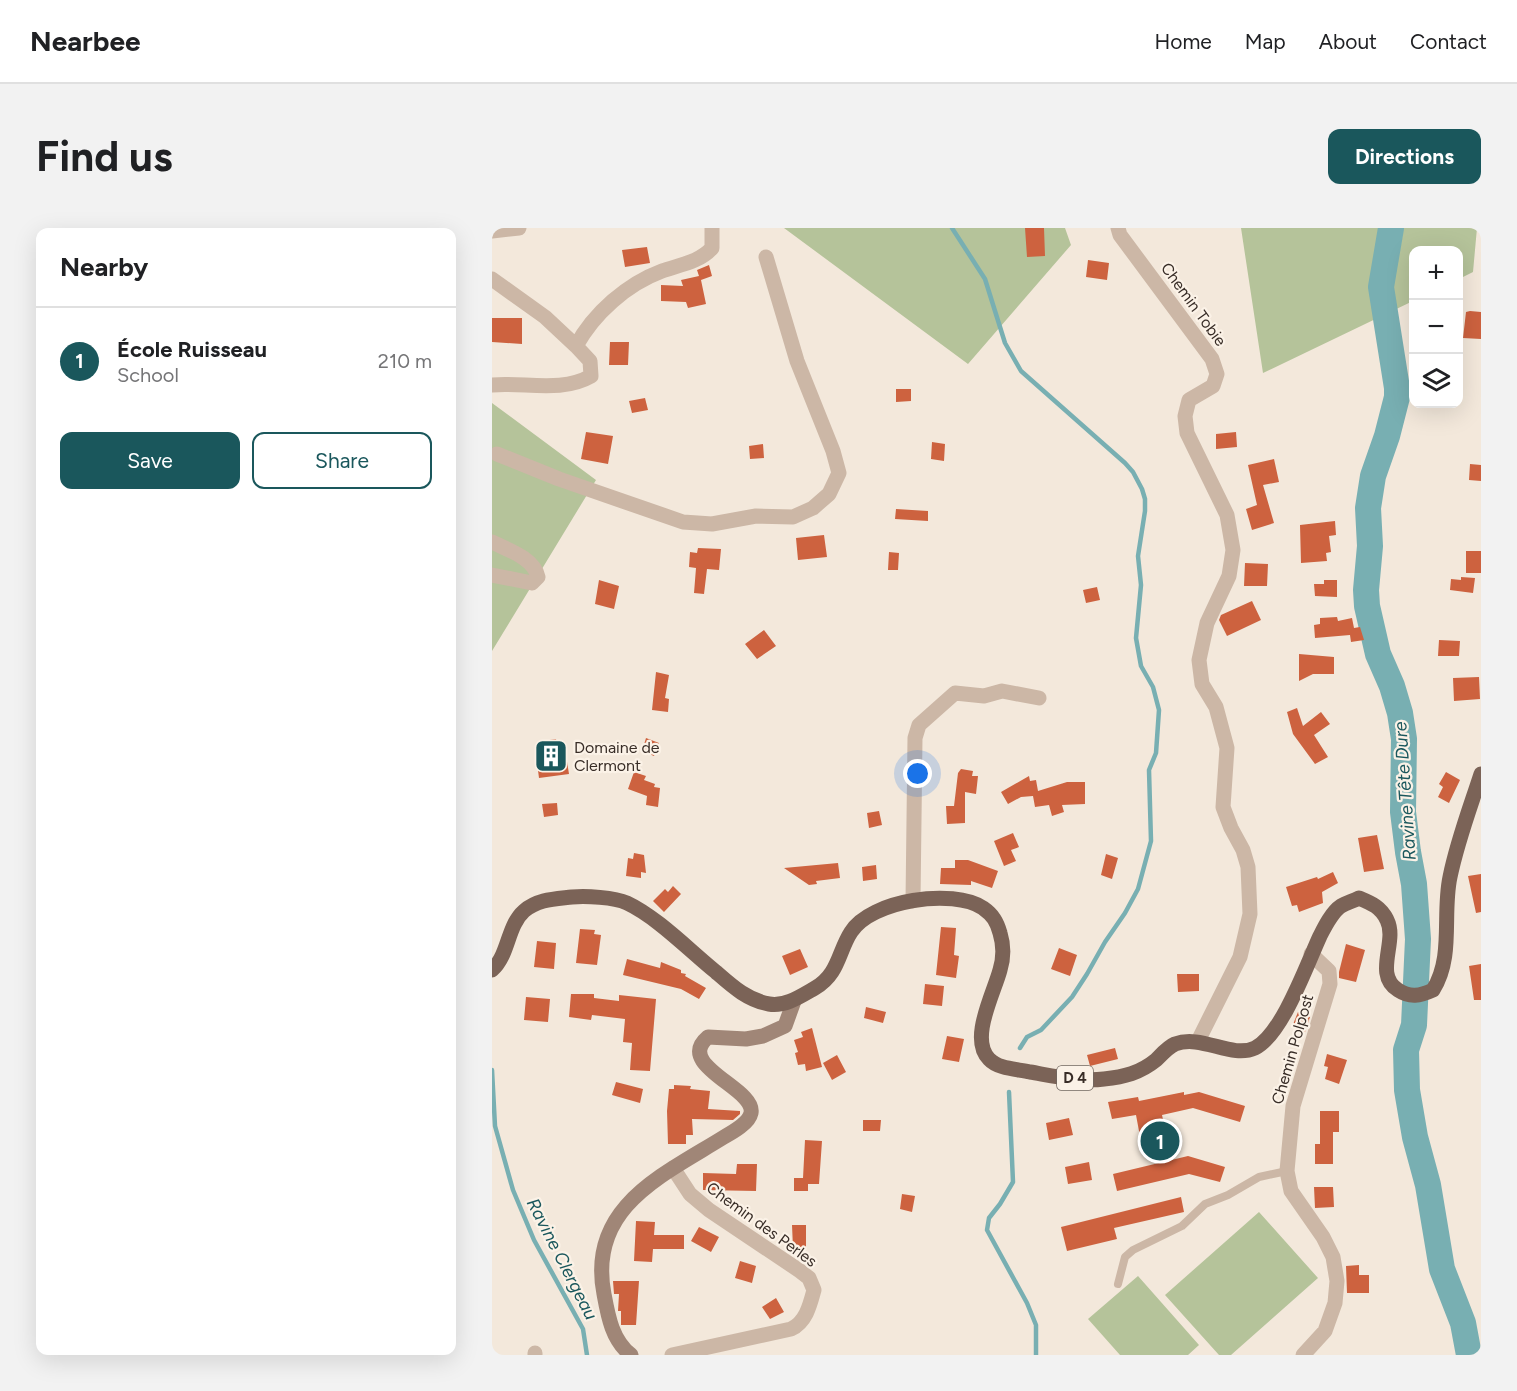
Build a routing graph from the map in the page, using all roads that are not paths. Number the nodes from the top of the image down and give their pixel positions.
1 (519, 228) edge
2 (712, 228) edge
3 (1118, 228) edge
4 (492, 231) edge
5 (766, 257) dead end
6 (492, 279) edge
7 (576, 346) junction
8 (492, 385) edge
9 (494, 454) edge
10 (492, 542) edge
11 (492, 575) edge
12 (1039, 698) dead end
13 (1481, 774) edge
14 (913, 901) junction
15 (1311, 954) junction
16 (492, 970) edge
17 (794, 1001) junction
18 (1198, 1041) junction
19 (673, 1168) junction
20 (1287, 1171) junction
21 (1118, 1284) dead end
22 (631, 1355) edge
23 (672, 1355) edge
24 (1303, 1355) edge

1 - 4 street
2 - 7 street
3 - 18 street, Chemin Tobie
5 - 9 street
6 - 7 street
7 - 8 street
10 - 11 street
12 - 14 street
13 - 15 main road, D 4
14 - 17 main road, D 4
14 - 18 main road, D 4
15 - 18 main road, D 4
15 - 20 street, Chemin Polpost
16 - 17 main road, D 4
17 - 19 main road
19 - 22 main road
19 - 23 street, Chemin des Perles
20 - 21 lane
20 - 24 street, Chemin Polpost

